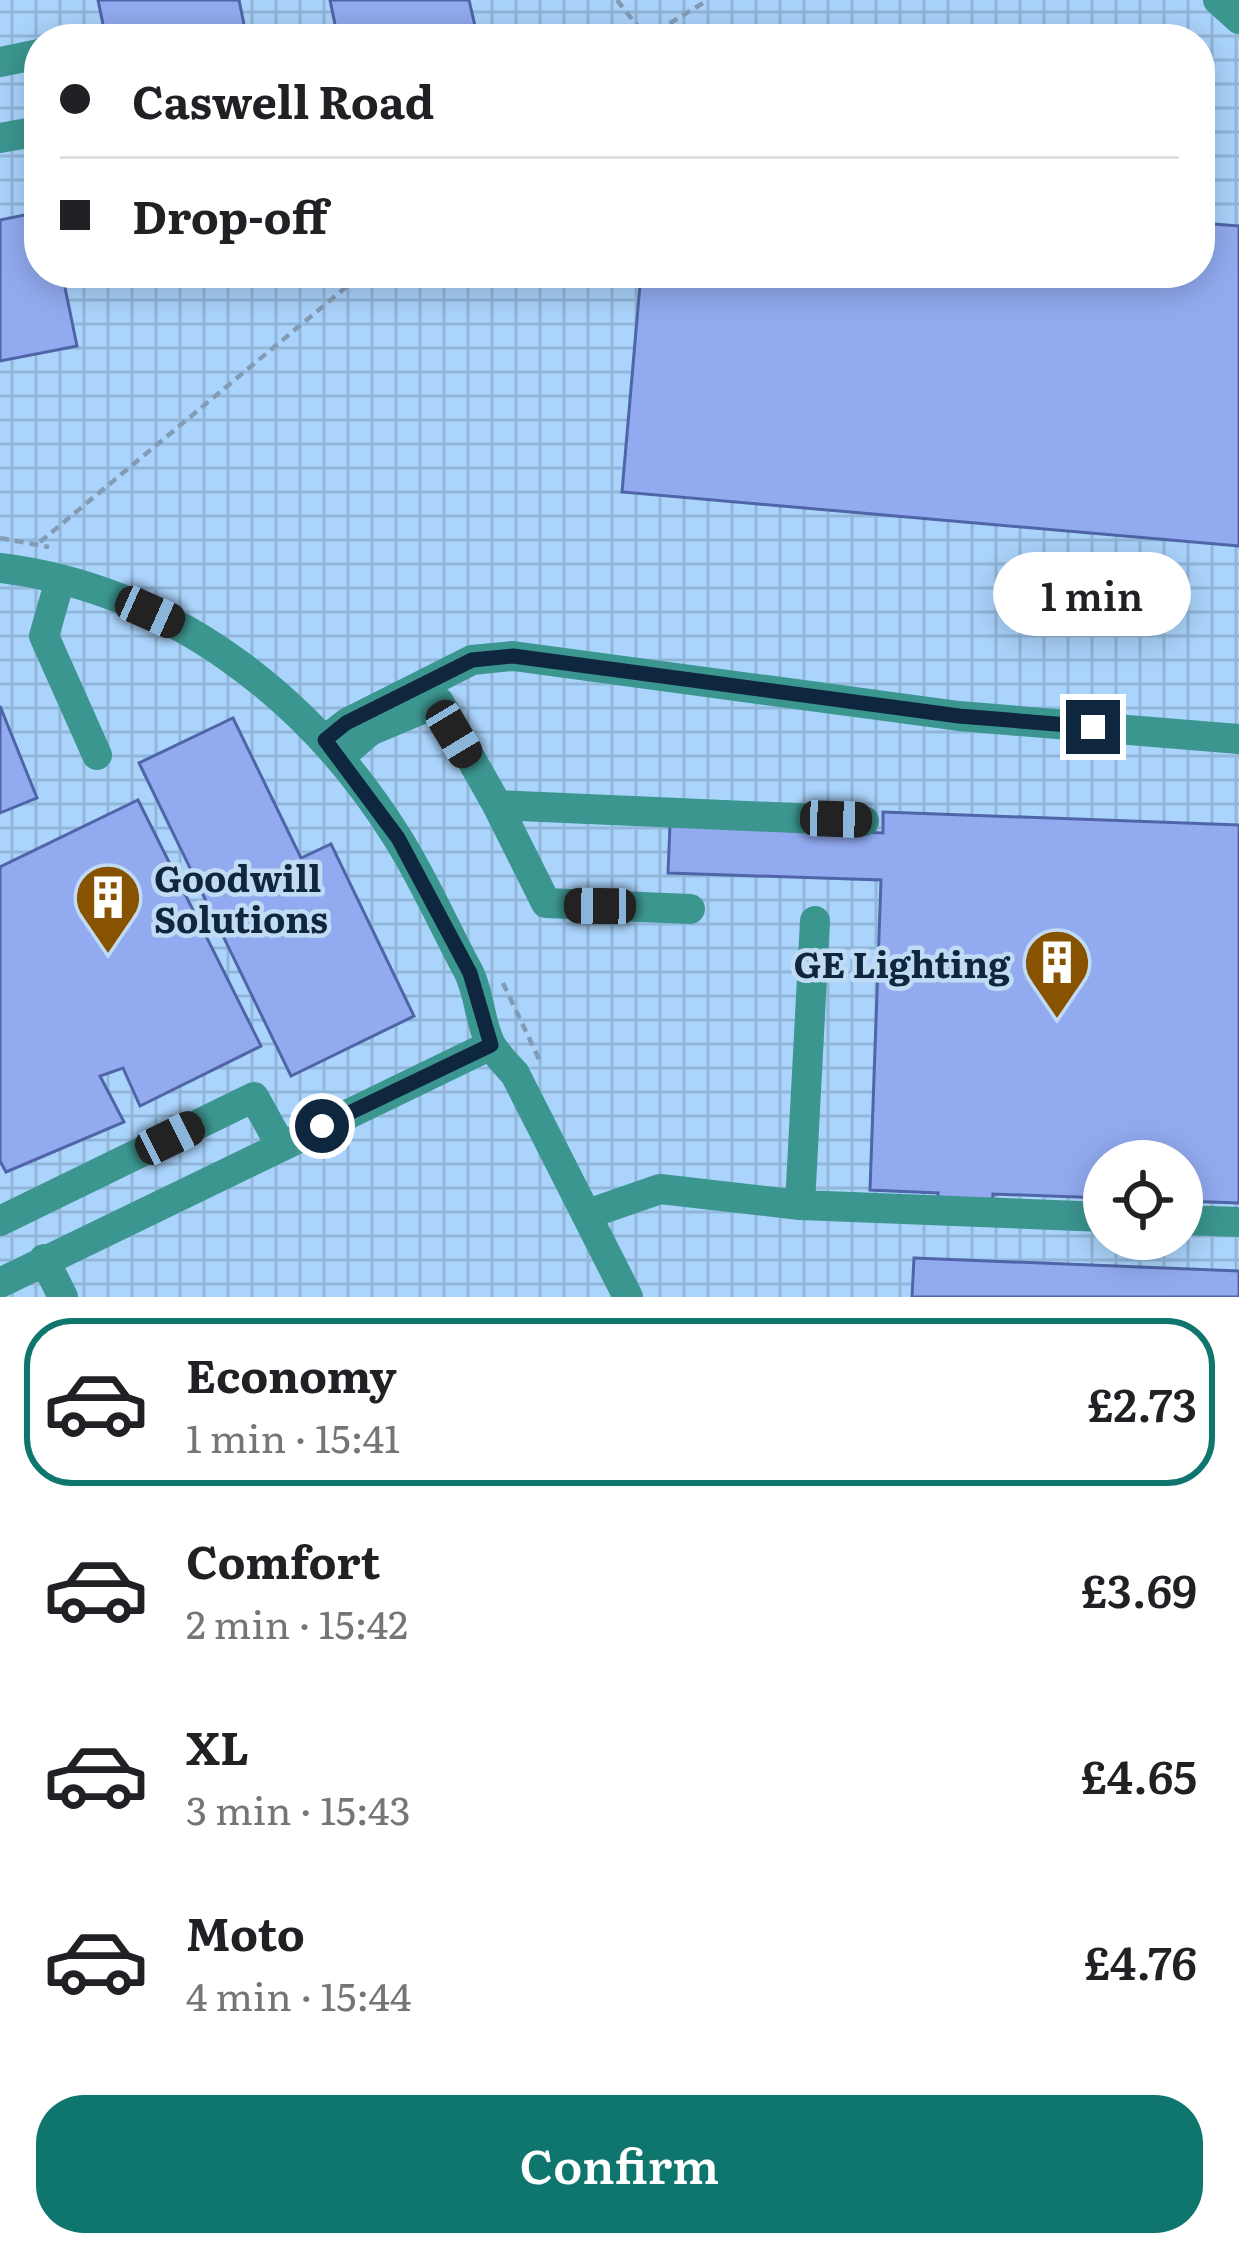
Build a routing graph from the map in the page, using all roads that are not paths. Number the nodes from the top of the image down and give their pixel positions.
1 (1218, 0) edge
2 (1239, 19) edge
3 (0, 568) edge
4 (60, 580) junction
5 (1239, 739) edge
6 (332, 748) junction
7 (98, 754) dead end
8 (497, 805) junction
9 (864, 820) dead end
10 (690, 908) dead end
11 (815, 921) dead end
12 (491, 1045) junction
13 (280, 1146) junction
14 (800, 1204) junction
15 (588, 1214) junction
16 (1083, 1215) edge
17 (0, 1221) edge
18 (1203, 1221) edge
19 (1239, 1222) edge
20 (44, 1259) junction
21 (0, 1283) edge
22 (63, 1297) edge
23 (628, 1297) edge

1 - 2 street
3 - 4 street
4 - 6 street
4 - 7 street
5 - 6 street
6 - 8 street
6 - 12 street
8 - 9 street
8 - 10 street
11 - 14 street
12 - 13 street
12 - 15 street
13 - 17 street
13 - 20 street
14 - 15 street
14 - 16 street
15 - 23 street
18 - 19 street
20 - 21 street
20 - 22 street

